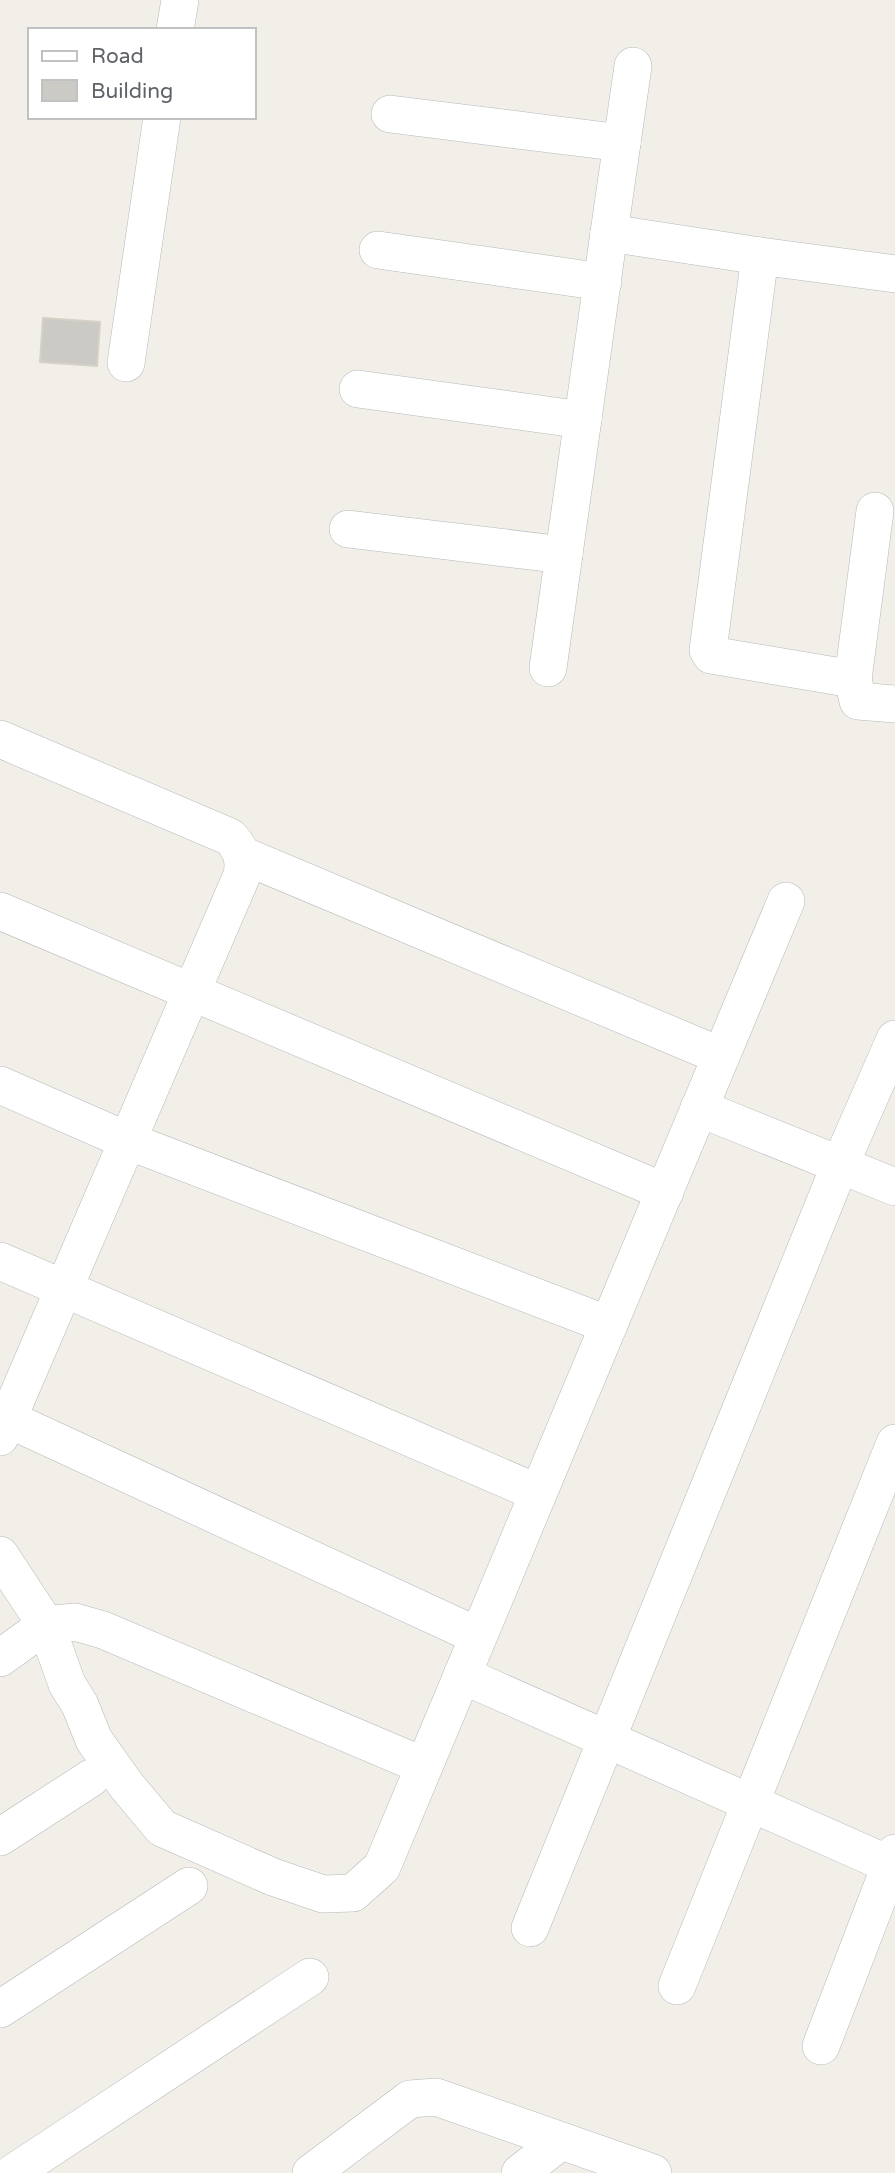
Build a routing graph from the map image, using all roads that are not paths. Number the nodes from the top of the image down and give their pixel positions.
1 (180, 0) edge
2 (175, 28) edge
3 (633, 66) dead end
4 (390, 114) dead end
5 (162, 119) edge
6 (622, 143) junction
7 (609, 233) junction
8 (378, 250) dead end
9 (760, 256) junction
10 (895, 274) edge
11 (603, 282) junction
12 (127, 363) dead end
13 (358, 389) dead end
14 (583, 420) junction
15 (875, 511) dead end
16 (348, 529) dead end
17 (564, 555) junction
18 (548, 668) dead end
19 (853, 679) junction
20 (895, 704) edge
21 (0, 738) edge
22 (242, 855) junction
23 (786, 901) dead end
24 (0, 911) edge
25 (192, 991) junction
26 (895, 1039) edge
27 (721, 1056) junction
28 (0, 1085) edge
29 (699, 1108) junction
30 (128, 1141) junction
31 (840, 1165) junction
32 (895, 1187) edge
33 (665, 1192) junction
34 (0, 1261) edge
35 (65, 1287) junction
36 (609, 1325) junction
37 (4, 1428) edge
38 (895, 1443) edge
39 (538, 1493) junction
40 (0, 1555) edge
41 (46, 1625) junction
42 (478, 1636) junction
43 (0, 1658) edge
44 (462, 1675) junction
45 (607, 1739) junction
46 (424, 1766) junction
47 (91, 1778) dead end
48 (751, 1803) junction
49 (0, 1837) edge
50 (893, 1862) edge
51 (189, 1886) dead end
52 (530, 1928) dead end
53 (310, 1977) dead end
54 (677, 1986) dead end
55 (0, 2009) edge
56 (821, 2046) dead end
57 (561, 2141) junction
58 (13, 2173) edge
59 (311, 2173) edge
60 (520, 2173) edge
61 (653, 2173) edge

1 - 2 street
3 - 6 street
4 - 6 street
5 - 12 street
6 - 7 street
7 - 9 street
7 - 11 street
8 - 11 street
9 - 10 street
9 - 19 street
11 - 14 street
13 - 14 street
14 - 17 street
15 - 19 street
16 - 17 street
17 - 18 street
19 - 20 street
21 - 22 street
22 - 25 street
22 - 27 street
23 - 27 street
24 - 25 street
25 - 30 street
25 - 33 street
26 - 31 street
27 - 29 street
28 - 30 street
29 - 31 street
29 - 33 street
30 - 35 street
30 - 36 street
31 - 32 street
31 - 45 street
33 - 36 street
34 - 35 street
35 - 37 street
35 - 39 street
36 - 39 street
37 - 42 street
38 - 48 street
39 - 42 street
40 - 41 street
41 - 43 street
41 - 46 street
41 - 46 street
42 - 44 street
44 - 45 street
44 - 46 street
45 - 48 street
45 - 52 street
47 - 49 street
48 - 50 street
48 - 54 street
50 - 56 street
51 - 55 street
53 - 58 street
57 - 59 street
57 - 60 street
57 - 61 street

